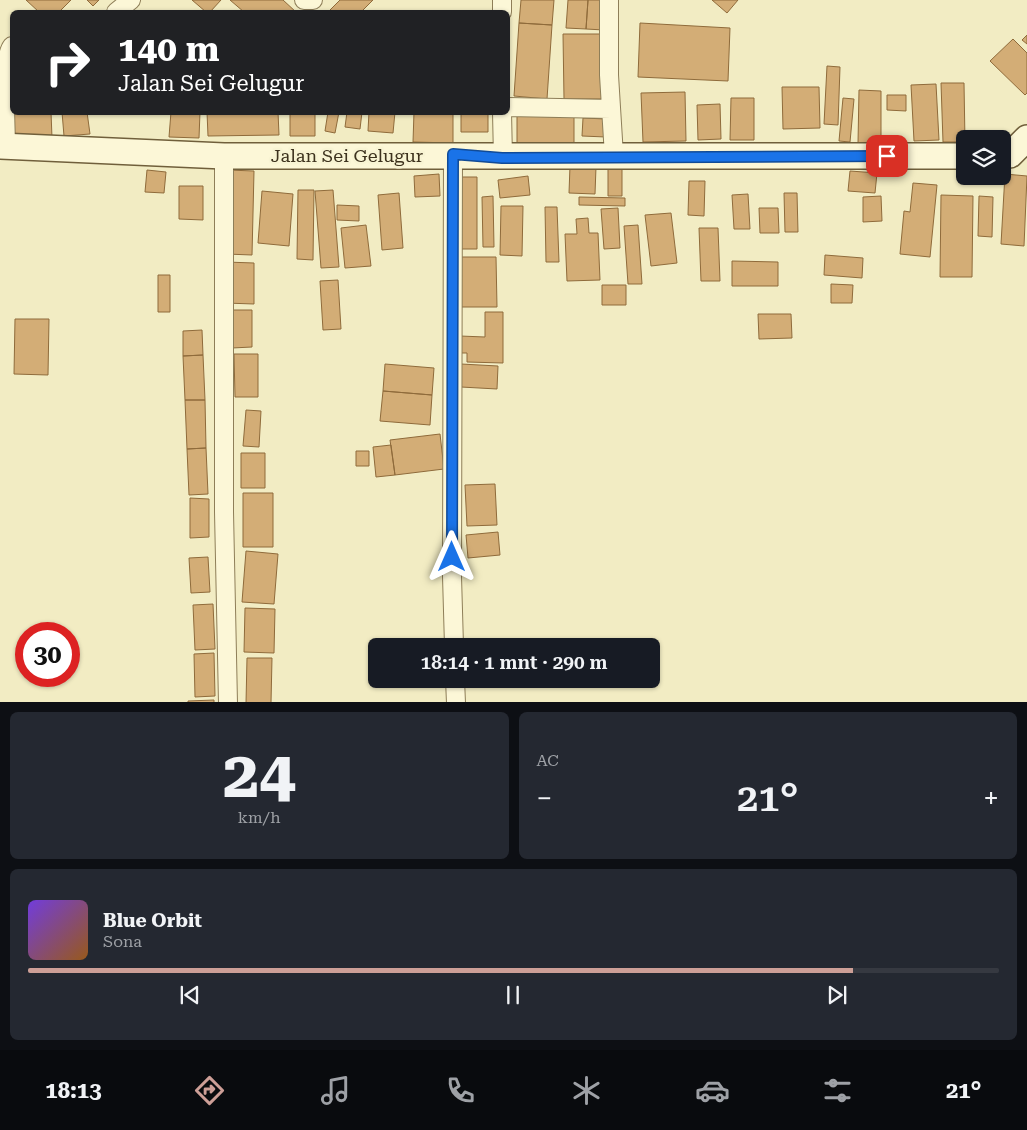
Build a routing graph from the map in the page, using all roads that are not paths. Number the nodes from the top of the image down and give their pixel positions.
1 (131, 0) edge
2 (304, 0) edge
3 (313, 0) edge
4 (609, 0) edge
5 (118, 10) edge
6 (10, 49) edge
7 (510, 107) edge
8 (610, 109) junction
9 (502, 115) edge
10 (1027, 138) edge
11 (3, 146) edge
12 (453, 154) junction
13 (224, 156) junction
14 (614, 156) junction
15 (956, 156) edge
16 (1013, 156) edge
17 (502, 158) junction
18 (454, 638) edge
19 (455, 688) edge
20 (228, 702) edge
21 (456, 702) edge

1 - 5 street
2 - 3 street
4 - 8 street
6 - 11 street
7 - 8 street
8 - 14 street
9 - 17 street
10 - 16 main road
11 - 13 main road, Jalan Sei Gelugur
12 - 13 main road, Jalan Sei Gelugur
12 - 17 main road, Jalan Sei Gelugur
12 - 18 street
13 - 20 street
14 - 15 main road, Jalan Sei Gelugur
14 - 17 main road, Jalan Sei Gelugur
19 - 21 street

